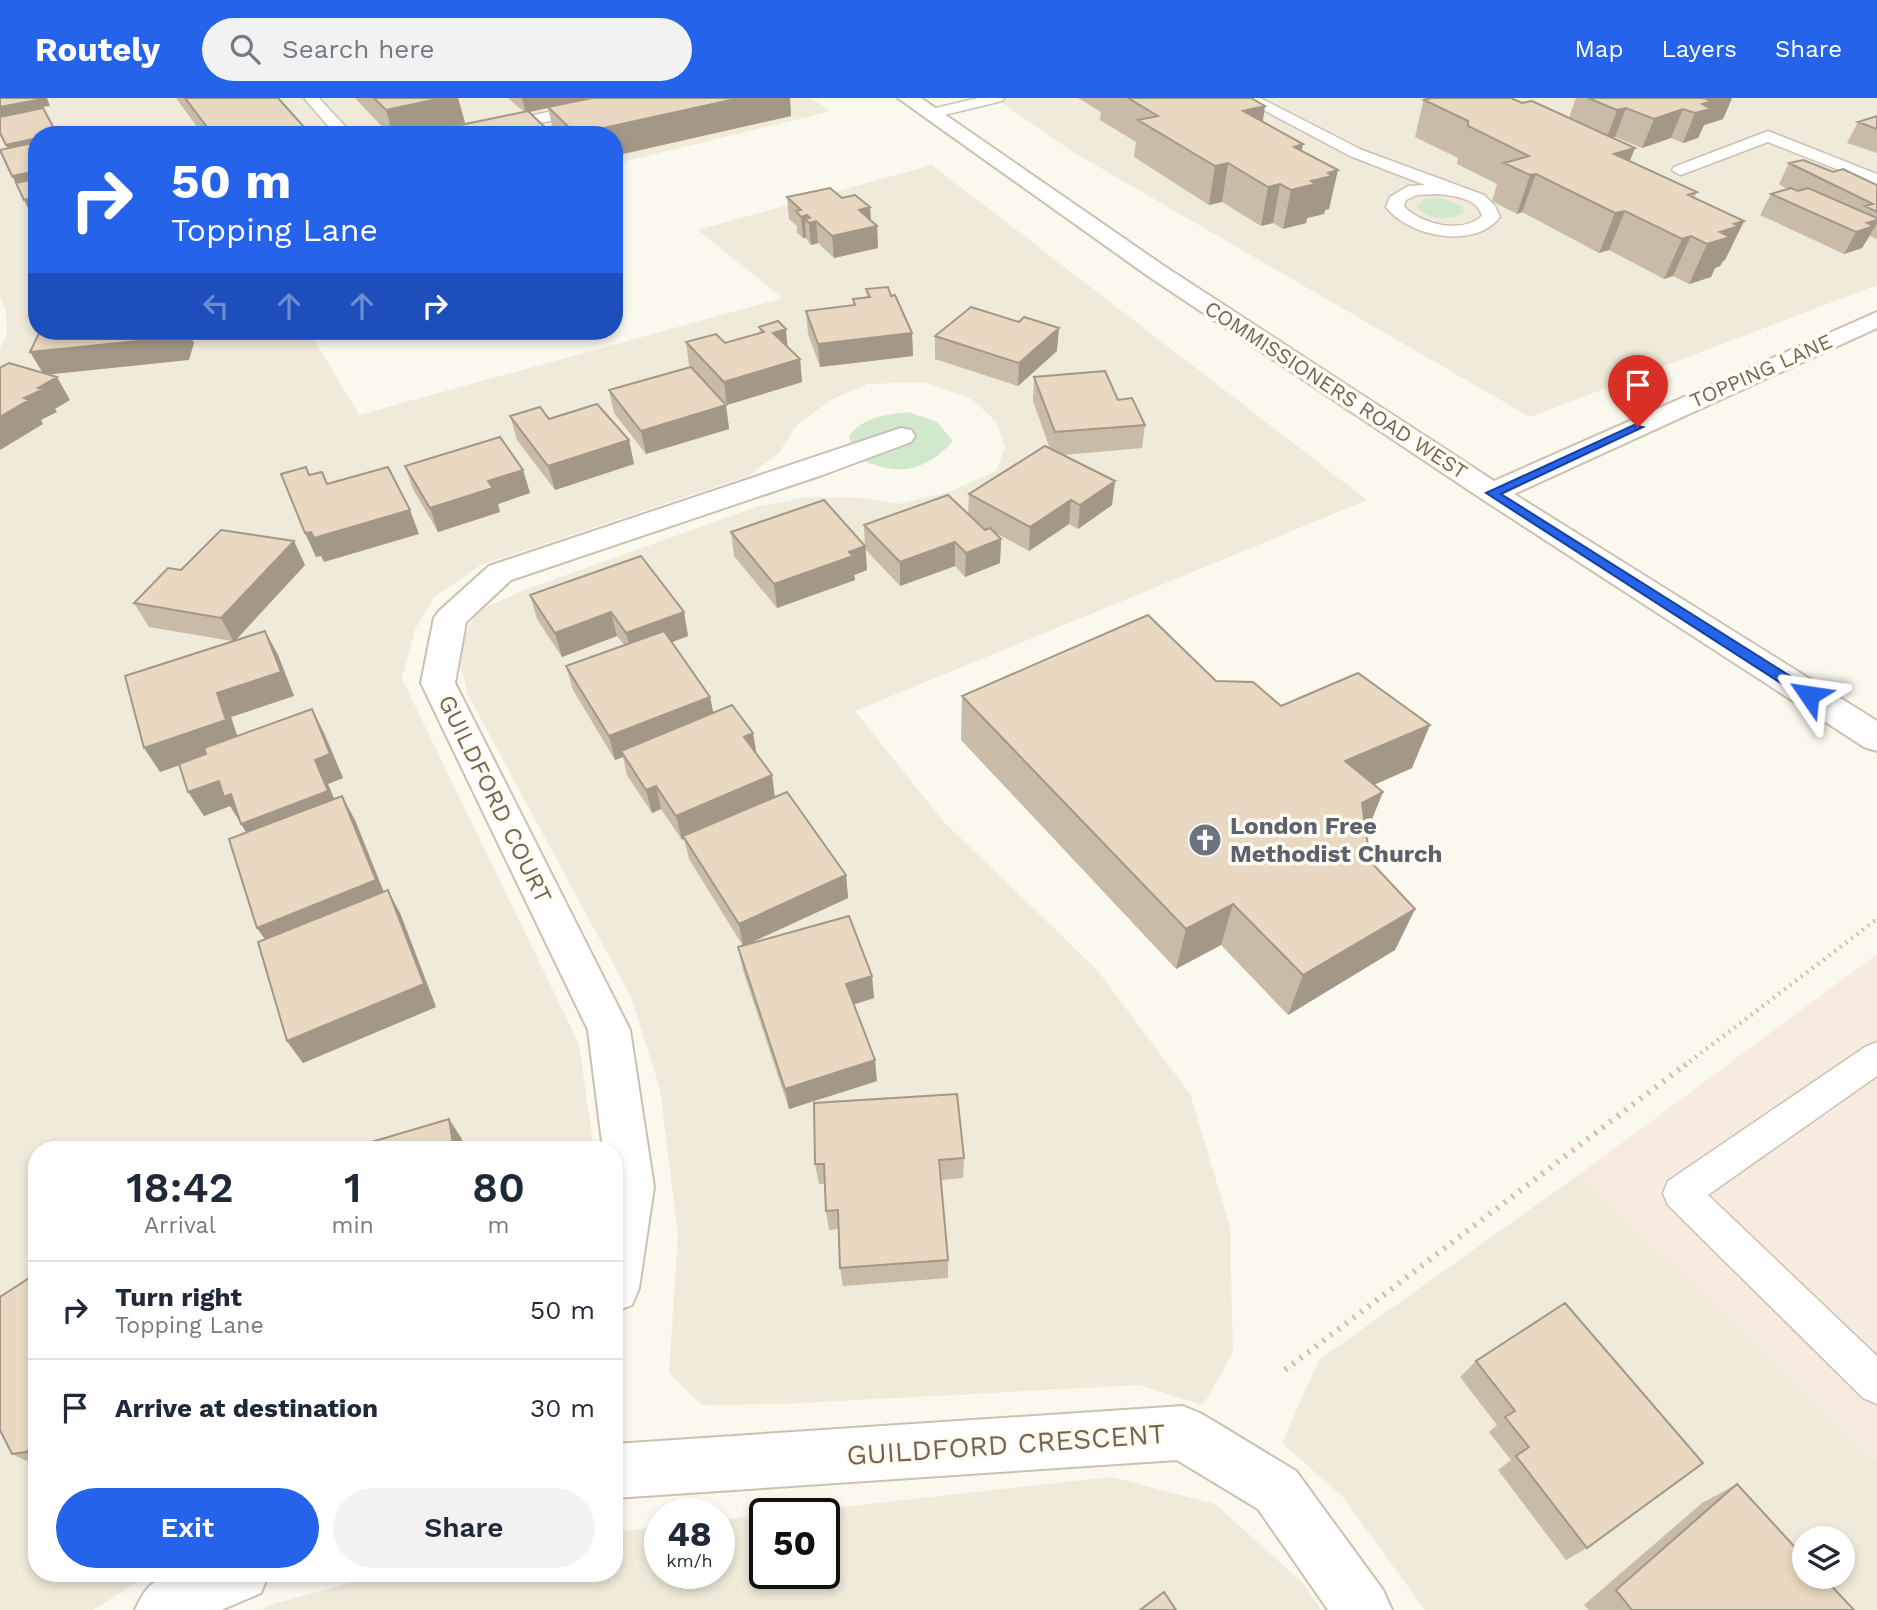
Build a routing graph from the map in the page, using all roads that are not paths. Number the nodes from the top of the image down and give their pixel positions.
1 (311, 98) edge
2 (632, 98) edge
3 (908, 98) edge
4 (998, 98) edge
5 (1248, 98) edge
6 (932, 113) junction
7 (337, 126) edge
8 (506, 126) edge
9 (1356, 153) junction
10 (1679, 170) dead end
11 (1877, 180) edge
12 (1463, 193) junction
13 (1395, 207) junction
14 (1877, 319) edge
15 (901, 436) dead end
16 (1492, 493) junction
17 (1877, 738) edge
18 (1877, 1057) edge
19 (623, 1235) edge
20 (1877, 1384) edge
21 (623, 1470) edge
22 (219, 1582) edge
23 (164, 1610) edge
24 (1363, 1610) edge

1 - 7 lane
2 - 8 lane
3 - 6 street, COMMISSIONERS ROAD WEST
4 - 6 lane
5 - 9 lane
6 - 16 street, COMMISSIONERS ROAD WEST
9 - 12 lane
9 - 13 lane
10 - 11 lane
12 - 13 lane
12 - 13 lane
14 - 16 street, TOPPING LANE
15 - 19 street, GUILDFORD COURT
16 - 17 street, COMMISSIONERS ROAD WEST
18 - 20 lane
21 - 24 street, GUILDFORD CRESCENT
22 - 23 street

